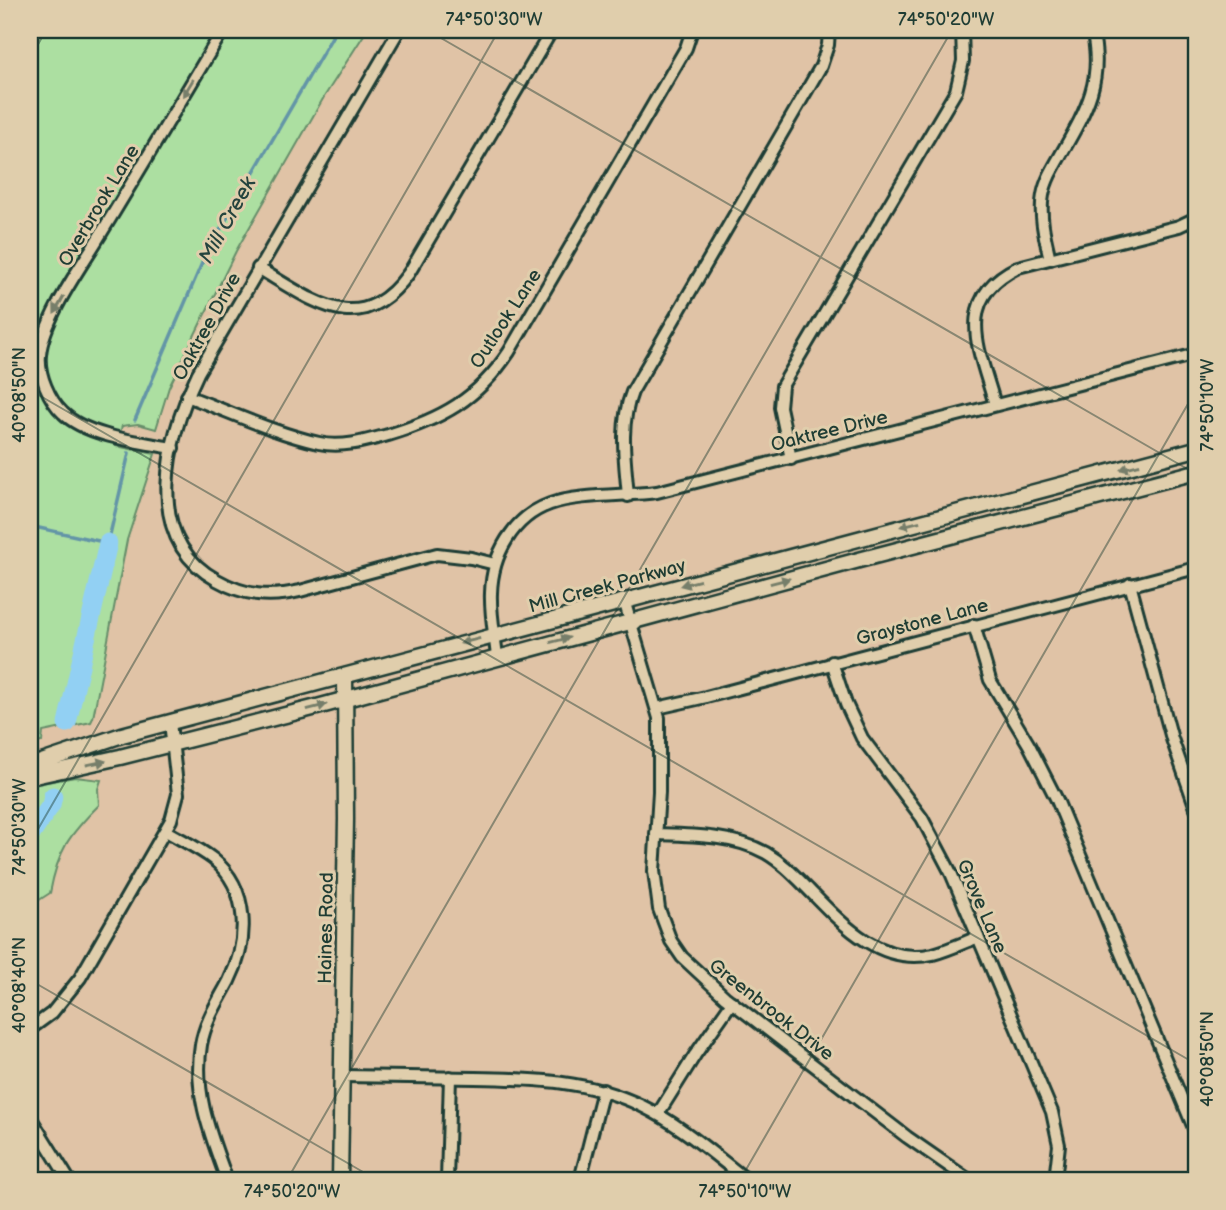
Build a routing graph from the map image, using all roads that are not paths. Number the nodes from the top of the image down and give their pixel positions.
1 (223, 30) edge
2 (399, 30) edge
3 (552, 30) edge
4 (692, 30) edge
5 (829, 30) edge
6 (962, 30) edge
7 (1092, 30) edge
8 (1196, 218) edge
9 (1049, 259) junction
10 (258, 268) junction
11 (1196, 354) edge
12 (187, 396) junction
13 (996, 405) junction
14 (173, 449) junction
15 (1196, 449) edge
16 (791, 458) junction
17 (1196, 472) edge
18 (628, 496) junction
19 (495, 564) junction
20 (1196, 568) edge
21 (1130, 584) junction
22 (624, 600) junction
23 (631, 621) junction
24 (974, 625) junction
25 (495, 635) junction
26 (498, 657) junction
27 (832, 662) junction
28 (345, 676) junction
29 (345, 699) junction
30 (657, 708) junction
31 (170, 722) junction
32 (173, 744) junction
33 (30, 766) edge
34 (30, 777) edge
35 (1196, 808) edge
36 (166, 831) junction
37 (656, 834) junction
38 (978, 937) junction
39 (732, 1002) junction
40 (30, 1029) edge
41 (342, 1076) junction
42 (450, 1077) junction
43 (603, 1090) junction
44 (658, 1114) junction
45 (30, 1117) edge
46 (1196, 1133) edge
47 (734, 1176) edge
48 (69, 1180) edge
49 (227, 1180) edge
50 (340, 1180) edge
51 (447, 1180) edge
52 (580, 1180) edge
53 (747, 1180) edge
54 (970, 1180) edge
55 (1055, 1180) edge

1 -> 14 street, Overbrook Lane
2 - 10 street, Oaktree Drive
3 - 10 street
4 - 12 street, Outlook Lane
5 - 18 street
6 - 16 street
7 - 9 street
8 - 9 street
9 - 13 street
10 - 12 street, Oaktree Drive
11 - 13 street, Oaktree Drive
12 - 14 street, Oaktree Drive
13 - 16 street, Oaktree Drive
14 - 19 street, Oaktree Drive
15 -> 22 main road, Mill Creek Parkway
16 - 18 street, Oaktree Drive
23 -> 17 main road
18 - 19 street, Oaktree Drive
19 - 25 street, Oaktree Drive
20 - 21 street, Graystone Lane
21 - 24 street, Graystone Lane
21 - 35 street
22 - 23 street, Greenbrook Drive
22 - 25 main road, Mill Creek Parkway
26 -> 23 main road
23 - 30 street, Greenbrook Drive
24 - 27 street, Graystone Lane
24 - 46 street
25 - 26 street, Oaktree Drive
25 -> 28 main road, Mill Creek Parkway
26 - 29 main road
27 - 30 street, Graystone Lane
27 - 38 street, Grove Lane
28 - 29 main road, Haines Road
28 - 31 main road, Mill Creek Parkway
32 -> 29 main road
29 - 41 main road, Haines Road
30 - 37 street, Greenbrook Drive
31 - 32 street
31 - 33 main road, Mill Creek Parkway
34 -> 32 main road
32 - 36 street
36 - 40 street
36 - 49 street
37 - 38 street
37 - 39 street, Greenbrook Drive
38 - 55 street, Grove Lane
39 - 44 street
39 - 54 street, Greenbrook Drive
41 - 42 street
41 - 50 main road, Haines Road
42 - 43 street
42 - 51 street
43 - 44 street
43 - 52 street
44 - 47 street
45 - 48 street
47 - 53 street

